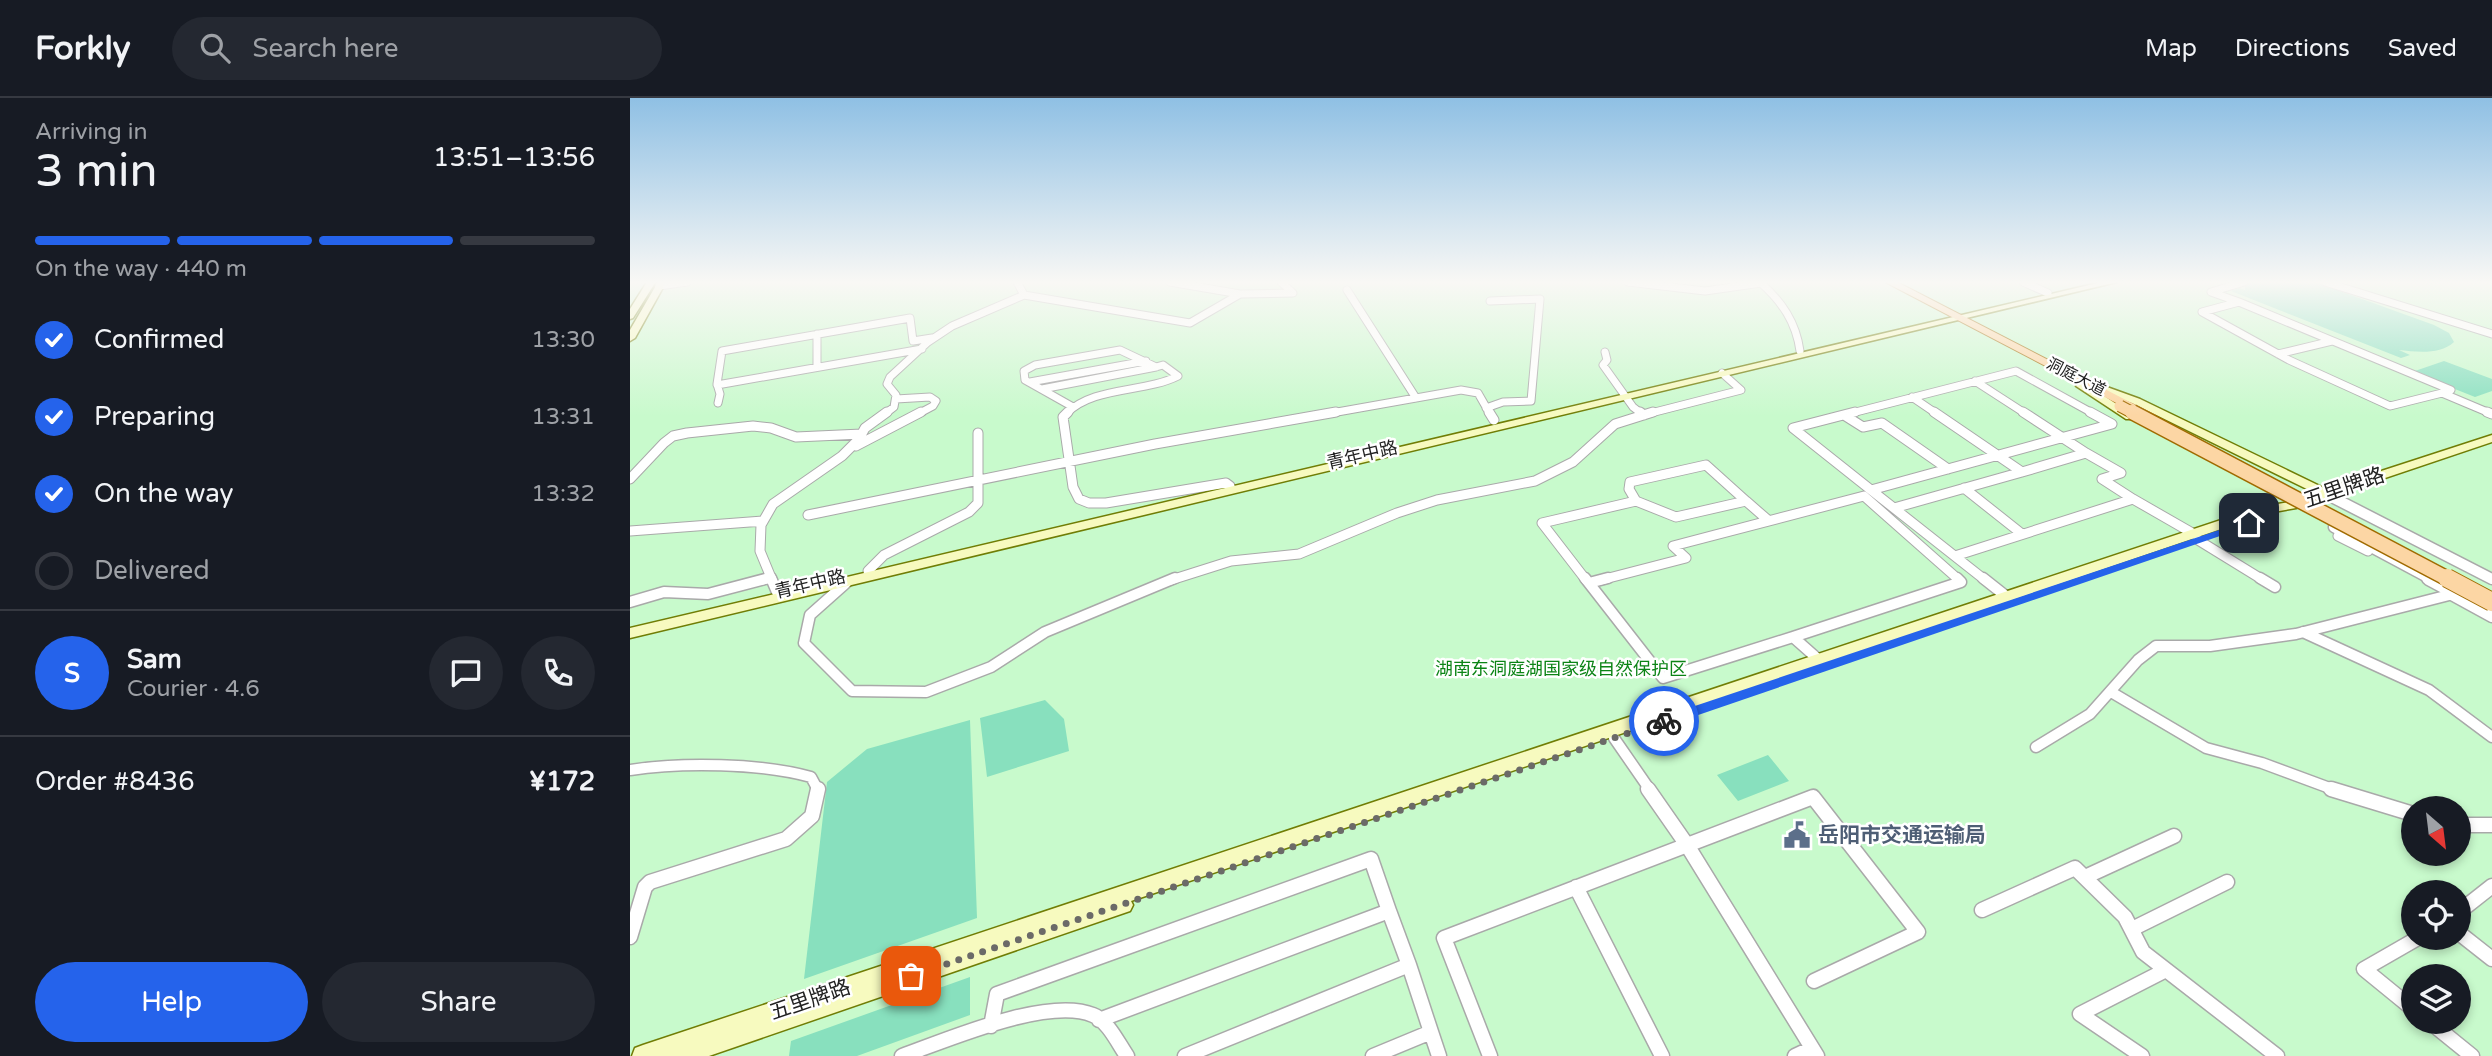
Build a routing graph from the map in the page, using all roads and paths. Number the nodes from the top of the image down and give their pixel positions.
1 (859, 327) edge
2 (911, 327) edge
3 (954, 327) edge
4 (1370, 327) edge
5 (1538, 327) edge
6 (1796, 327) edge
7 (1911, 327) edge
8 (1914, 327) edge
9 (1973, 327) edge
10 (2229, 327) edge
11 (2299, 327) edge
12 (2469, 327) edge
13 (817, 334) junction
14 (2492, 334) edge
15 (936, 337) junction
16 (2333, 341) junction
17 (922, 348) junction
18 (1605, 352) dead end
19 (1800, 352) junction
20 (2278, 354) junction
21 (1146, 361) junction
22 (817, 367) junction
23 (1156, 367) junction
24 (1722, 373) junction
25 (1975, 381) junction
26 (1030, 382) junction
27 (2083, 384) junction
28 (717, 385) junction
29 (1042, 389) junction
30 (2442, 393) junction
31 (1624, 395) junction
32 (1912, 397) junction
33 (1416, 398) junction
34 (896, 399) junction
35 (718, 402) dead end
36 (1073, 407) junction
37 (1486, 408) junction
38 (2492, 414) edge
39 (1644, 415) junction
40 (1844, 415) junction
41 (1494, 420) dead end
42 (978, 433) dead end
43 (862, 434) junction
44 (2065, 438) junction
45 (2492, 438) edge
46 (2492, 444) edge
47 (847, 452) junction
48 (2086, 453) junction
49 (1998, 455) junction
50 (1948, 469) junction
51 (2022, 472) junction
52 (630, 480) edge
53 (1230, 486) junction
54 (1964, 488) junction
55 (1871, 490) junction
56 (2331, 496) junction
57 (2133, 499) junction
58 (1636, 501) junction
59 (1746, 501) junction
60 (2296, 507) junction
61 (1894, 508) junction
62 (807, 515) dead end
63 (763, 521) junction
64 (1769, 521) junction
65 (630, 531) edge
66 (2022, 534) junction
67 (2338, 536) dead end
68 (2196, 537) junction
69 (1955, 556) junction
70 (868, 571) junction
71 (770, 578) junction
72 (2492, 579) edge
73 (846, 583) junction
74 (1589, 583) junction
75 (2275, 587) dead end
76 (2492, 591) edge
77 (777, 592) junction
78 (2454, 594) junction
79 (2007, 597) junction
80 (630, 602) edge
81 (2492, 602) edge
82 (2492, 612) edge
83 (2492, 617) edge
84 (630, 627) edge
85 (2303, 632) junction
86 (630, 634) edge
87 (1793, 637) junction
88 (1819, 660) junction
89 (2111, 692) junction
90 (2492, 737) edge
91 (1615, 738) junction
92 (2036, 747) dead end
93 (630, 770) edge
94 (2401, 811) edge
95 (2471, 825) edge
96 (2492, 825) edge
97 (2174, 836) dead end
98 (1687, 845) junction
99 (2085, 877) junction
100 (2227, 882) dead end
101 (2492, 886) edge
102 (1576, 887) junction
103 (2471, 903) edge
104 (1982, 910) dead end
105 (1389, 911) junction
106 (2132, 929) junction
107 (630, 937) edge
108 (2471, 942) edge
109 (2401, 948) edge
110 (2492, 959) edge
111 (1409, 965) junction
112 (2166, 970) junction
113 (1814, 981) dead end
114 (2401, 999) edge
115 (1099, 1020) junction
116 (991, 1026) junction
117 (1431, 1032) junction
118 (2445, 1034) edge
119 (1815, 1052) edge
120 (643, 1056) edge
121 (676, 1056) edge
122 (902, 1056) edge
123 (1127, 1056) edge
124 (1185, 1056) edge
125 (1373, 1056) edge
126 (1439, 1056) edge
127 (1490, 1056) edge
128 (1661, 1056) edge
129 (1795, 1056) edge
130 (2142, 1056) edge
131 (2277, 1056) edge
132 (2472, 1056) edge

1 - 13 street
2 - 15 street
3 - 15 street
4 - 33 street
5 - 37 street
6 - 19 street
7 - 19 main road, 青年中路
8 - 24 main road
9 - 27 main road, 洞庭大道
10 - 20 street
11 - 16 street
12 - 14 street
13 - 22 street
13 - 28 street
15 - 17 street
16 - 20 street
16 - 30 street
17 - 22 street
17 - 34 street
18 - 31 street
19 - 31 main road, 青年中路
20 - 30 street
21 - 23 street
21 - 26 street
21 - 26 street
22 - 28 street
23 - 29 street
23 - 36 street
24 - 31 main road
24 - 39 street
25 - 32 street
25 - 44 street
25 - 44 street
26 - 29 street
27 - 56 main road
27 - 60 main road
27 - 76 main road, 洞庭大道
27 - 81 main road, 洞庭大道, bridge
28 - 35 street
29 - 36 street
30 - 38 street
31 - 39 street
31 - 53 main road, 青年中路
31 - 73 main road
32 - 40 street
32 - 49 street
33 - 37 street
33 - 62 street
34 - 43 street
34 - 47 street
36 - 53 street
37 - 41 street
39 - 73 street
40 - 50 street
40 - 55 street
42 - 70 street
43 - 47 street
43 - 52 street
44 - 48 street
44 - 49 street
45 - 56 main road, 五里牌路
46 - 56 main road, 五里牌路
47 - 63 street
48 - 51 street
48 - 57 street
49 - 50 street
49 - 51 street
50 - 55 street
51 - 54 street
53 - 70 main road, 青年中路
54 - 61 street
54 - 66 street
55 - 61 street
56 - 60 main road, 五里牌路
56 - 72 street
57 - 66 street
57 - 68 street
58 - 59 street
58 - 59 street
58 - 74 street
59 - 64 street
60 - 68 main road, 五里牌路
60 - 68 main road, 五里牌路
60 - 78 street
61 - 69 street
63 - 65 street
63 - 71 street
64 - 74 street
64 - 87 street
66 - 69 street
67 - 78 street
68 - 75 street
68 - 79 main road, 五里牌路
68 - 91 main road, 五里牌路
69 - 79 street
70 - 77 main road, 青年中路
71 - 77 street
71 - 80 street
73 - 86 main road
74 - 87 street
77 - 84 main road, 青年中路
78 - 82 street
78 - 83 street
78 - 85 street
79 - 88 main road, 五里牌路
85 - 89 street
85 - 90 street
87 - 88 street
88 - 120 main road, 五里牌路
89 - 92 street
89 - 94 street
91 - 98 street
91 - 121 main road, 五里牌路
93 - 107 street
95 - 96 street
97 - 99 street
98 - 102 street
98 - 113 street
98 - 119 street
99 - 104 street
99 - 106 street
100 - 106 street
101 - 103 street
102 - 127 street
102 - 128 street
105 - 111 street
105 - 115 street
105 - 116 street
106 - 112 street
108 - 110 street
109 - 114 street
111 - 117 street
111 - 124 street
112 - 130 street
112 - 131 street
115 - 116 street
115 - 123 street
116 - 122 street
117 - 125 street
117 - 126 street
118 - 132 street
119 - 129 street

